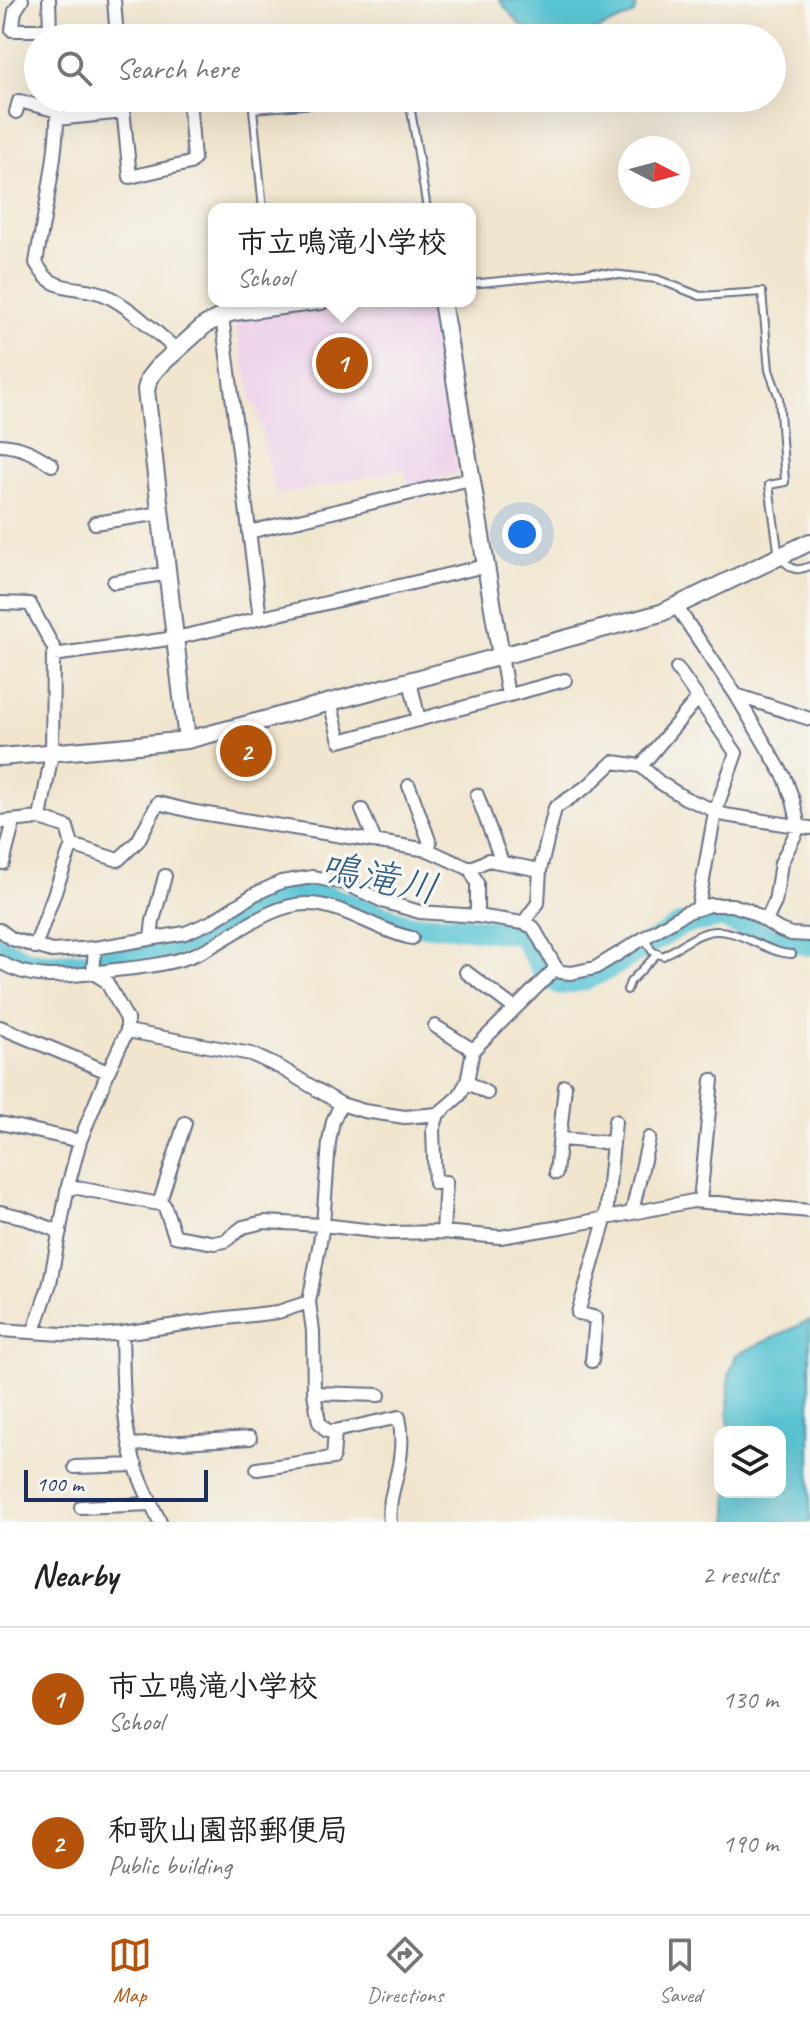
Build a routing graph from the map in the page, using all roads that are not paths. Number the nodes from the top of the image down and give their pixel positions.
1 (22, 0) edge
2 (49, 0) edge
3 (114, 0) edge
4 (50, 24) edge
5 (116, 24) edge
6 (24, 31) edge
7 (24, 102) edge
8 (16, 112) dead end
9 (57, 112) edge
10 (124, 112) edge
11 (190, 112) edge
12 (253, 112) edge
13 (411, 112) edge
14 (262, 203) edge
15 (426, 203) edge
16 (476, 283) edge
17 (258, 307) edge
18 (443, 307) edge
19 (222, 316) junction
20 (177, 350) junction
21 (0, 445) edge
22 (52, 465) dead end
23 (470, 479) junction
24 (162, 513) junction
25 (95, 523) dead end
26 (249, 532) junction
27 (810, 542) edge
28 (779, 557) junction
29 (485, 566) junction
30 (810, 566) edge
31 (169, 573) junction
32 (114, 582) dead end
33 (0, 603) edge
34 (676, 606) junction
35 (260, 618) junction
36 (176, 638) junction
37 (57, 654) junction
38 (501, 656) junction
39 (677, 668) dead end
40 (565, 680) dead end
41 (410, 681) junction
42 (508, 695) junction
43 (736, 695) junction
44 (698, 698) junction
45 (330, 702) junction
46 (810, 719) edge
47 (419, 720) junction
48 (187, 740) junction
49 (52, 753) junction
50 (0, 757) edge
51 (641, 766) junction
52 (409, 786) dead end
53 (477, 795) dead end
54 (362, 810) dead end
55 (715, 812) junction
56 (40, 818) junction
57 (14, 821) junction
58 (0, 822) edge
59 (805, 827) edge
60 (375, 841) junction
61 (72, 845) junction
62 (428, 850) junction
63 (502, 862) junction
64 (3, 863) dead end
65 (470, 869) junction
66 (540, 870) junction
67 (165, 876) dead end
68 (698, 908) junction
69 (477, 916) junction
70 (766, 921) junction
71 (523, 923) junction
72 (0, 930) edge
73 (810, 935) edge
74 (151, 938) junction
75 (412, 938) dead end
76 (644, 938) junction
77 (35, 947) junction
78 (95, 951) junction
79 (654, 952) junction
80 (792, 954) dead end
81 (0, 962) edge
82 (93, 970) junction
83 (466, 972) dead end
84 (550, 973) junction
85 (627, 990) dead end
86 (514, 1008) junction
87 (435, 1026) dead end
88 (0, 1027) edge
89 (127, 1031) junction
90 (473, 1050) junction
91 (108, 1072) junction
92 (712, 1080) dead end
93 (467, 1082) junction
94 (565, 1086) dead end
95 (487, 1093) dead end
96 (341, 1104) junction
97 (438, 1114) junction
98 (615, 1121) dead end
99 (0, 1123) edge
100 (185, 1123) dead end
101 (649, 1138) dead end
102 (560, 1139) junction
103 (80, 1141) junction
104 (613, 1143) junction
105 (556, 1173) dead end
106 (68, 1186) junction
107 (700, 1201) junction
108 (159, 1204) junction
109 (810, 1211) edge
110 (0, 1212) edge
111 (632, 1212) junction
112 (606, 1217) junction
113 (323, 1225) junction
114 (60, 1232) junction
115 (443, 1232) junction
116 (309, 1302) junction
117 (0, 1330) edge
118 (34, 1331) junction
119 (122, 1333) junction
120 (592, 1361) dead end
121 (314, 1393) junction
122 (379, 1395) dead end
123 (335, 1431) junction
124 (250, 1438) dead end
125 (130, 1445) junction
126 (136, 1465) junction
127 (75, 1467) dead end
128 (257, 1469) dead end
129 (151, 1504) junction
130 (81, 1507) dead end
131 (160, 1522) edge
132 (390, 1522) edge

1 - 6 street
2 - 4 street
3 - 5 street
7 - 8 street
9 - 20 street
10 - 11 street
12 - 14 lane
13 - 15 lane
16 - 28 lane
17 - 19 street
18 - 23 street
19 - 20 street
19 - 26 street
20 - 24 street
21 - 22 street
23 - 26 street
23 - 29 street
24 - 25 street
24 - 31 street
26 - 35 street
27 - 28 street
28 - 30 lane
28 - 34 street
29 - 35 street
29 - 38 street
31 - 32 street
31 - 36 street
33 - 37 street
34 - 38 street
34 - 43 street
35 - 36 street
36 - 37 street
36 - 48 street
37 - 49 street
38 - 41 street
38 - 42 street
39 - 44 street
40 - 42 street
41 - 45 street
41 - 47 street
42 - 47 street
43 - 46 street
43 - 59 street
44 - 51 street
44 - 55 street
45 - 47 street
45 - 48 street
48 - 49 street
49 - 50 street
49 - 56 street
51 - 55 street
51 - 66 street
52 - 62 street
53 - 63 street
54 - 60 street
55 - 59 street
55 - 68 street
56 - 57 street
56 - 61 street
57 - 58 street
57 - 64 street
59 - 70 street
60 - 61 street
60 - 62 street
61 - 77 street
62 - 65 street
63 - 65 street
63 - 66 street
65 - 69 street
66 - 71 street
67 - 74 street
68 - 70 street
68 - 76 street
69 - 71 street
69 - 74 street
70 - 73 street
71 - 84 street
72 - 77 street
74 - 78 street
75 - 82 street
76 - 79 lane
76 - 84 street
77 - 78 street
78 - 82 street
79 - 80 lane
79 - 85 lane
81 - 82 street
82 - 89 street
83 - 86 street
84 - 86 street
86 - 90 street
87 - 90 street
88 - 91 street
89 - 91 street
89 - 96 street
90 - 93 street
91 - 103 street
92 - 107 street
93 - 95 street
93 - 97 street
94 - 102 street
96 - 97 street
96 - 113 street
97 - 115 street
98 - 104 street
99 - 103 street
100 - 108 street
101 - 111 street
102 - 104 street
102 - 105 street
103 - 106 street
104 - 112 street
106 - 108 street
106 - 114 street
107 - 109 street
107 - 111 street
108 - 113 street
110 - 114 street
111 - 112 street
112 - 115 street
112 - 120 street
113 - 115 street
113 - 116 street
114 - 118 street
116 - 119 street
116 - 121 street
117 - 118 street
118 - 119 street
119 - 125 street
121 - 122 street
121 - 123 street
123 - 128 street
123 - 132 street
124 - 125 street
125 - 126 street
126 - 127 street
126 - 129 street
129 - 130 street
129 - 131 street

